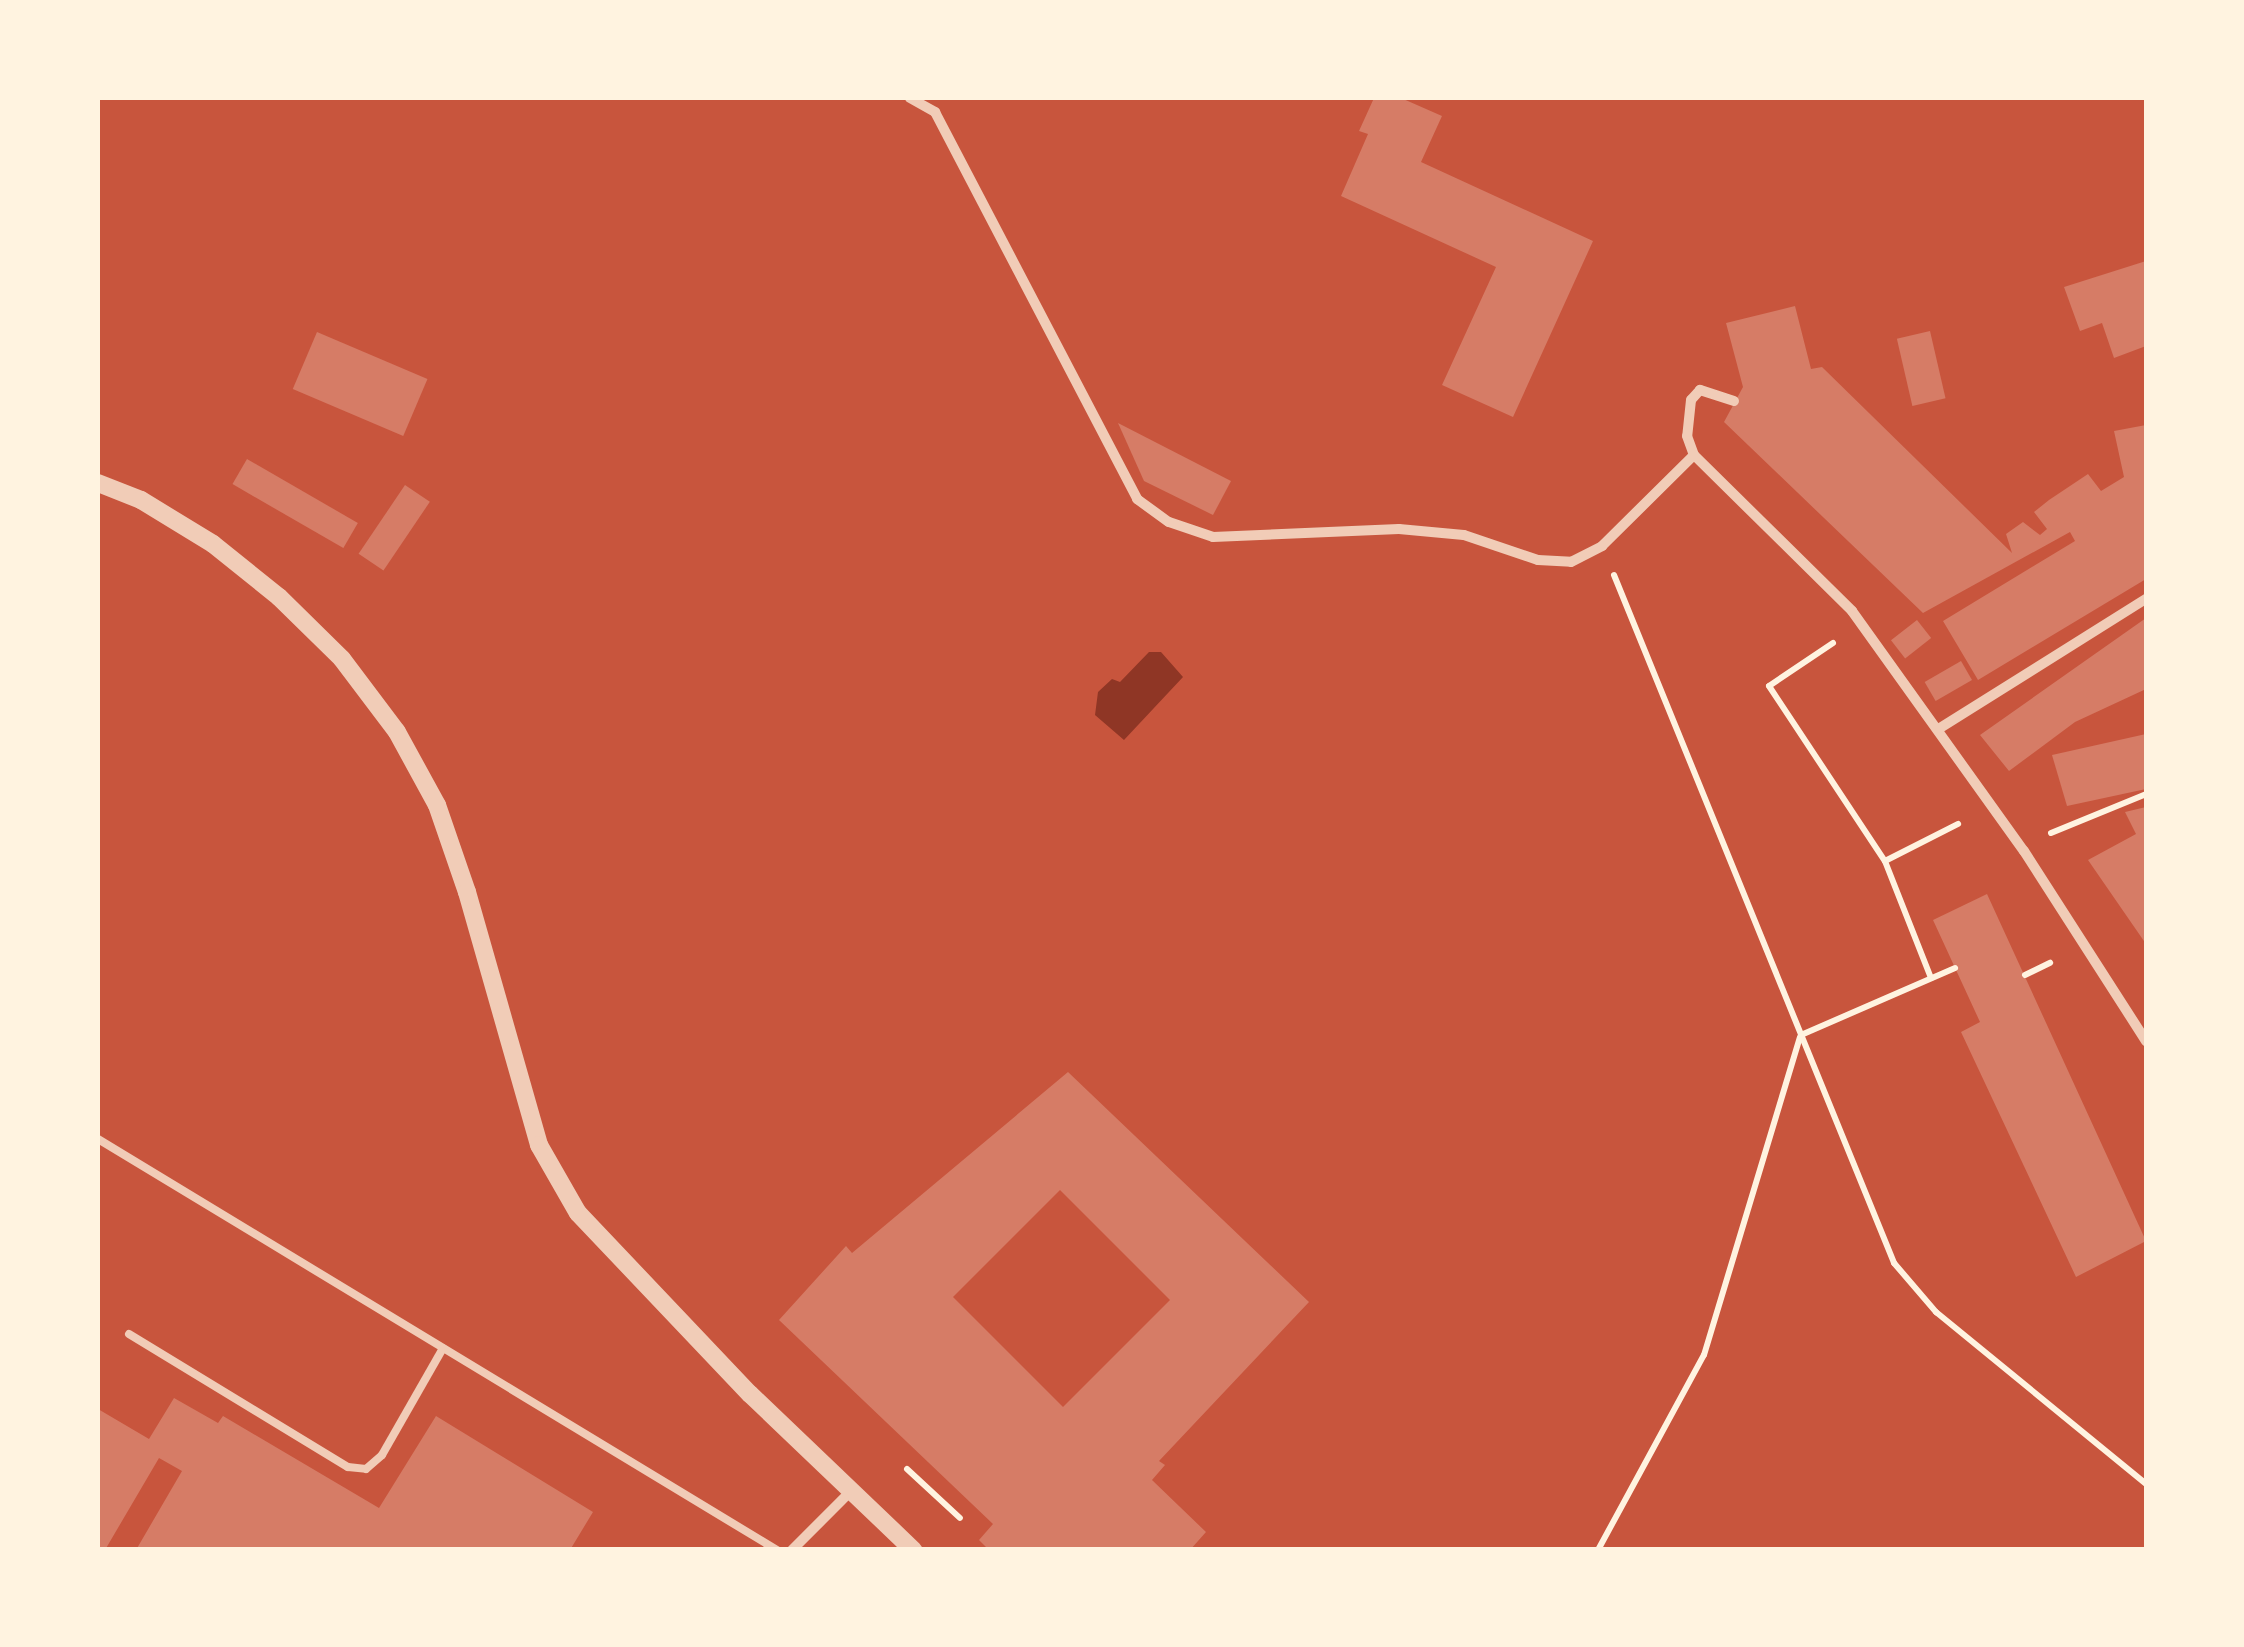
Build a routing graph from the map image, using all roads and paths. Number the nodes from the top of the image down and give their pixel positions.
1 (910, 98) edge
2 (1734, 402) dead end
3 (1694, 455) junction
4 (98, 483) edge
5 (1602, 546) junction
6 (2146, 599) edge
7 (1838, 639) dead end
8 (1940, 728) junction
9 (2146, 794) edge
10 (1958, 824) dead end
11 (2024, 851) junction
12 (1885, 862) junction
13 (2050, 963) dead end
14 (1955, 968) dead end
15 (2025, 975) dead end
16 (1932, 978) junction
17 (1801, 1034) junction
18 (2146, 1041) edge
19 (98, 1139) edge
20 (128, 1334) dead end
21 (444, 1348) junction
22 (907, 1469) dead end
23 (2146, 1484) edge
24 (851, 1491) junction
25 (960, 1518) dead end
26 (776, 1550) edge
27 (792, 1550) edge
28 (913, 1550) edge
29 (1598, 1550) edge

1 - 5 street
2 - 3 street
3 - 5 street
3 - 8 street
4 - 24 street
5 - 17 path
6 - 8 street
7 - 12 path
8 - 11 street
9 - 11 path
10 - 12 path
11 - 18 street
12 - 16 path
13 - 15 path
14 - 16 path
16 - 17 path
17 - 23 path
17 - 29 path
19 - 21 lane
20 - 21 lane
21 - 26 lane
22 - 25 path
24 - 27 street
24 - 28 street

